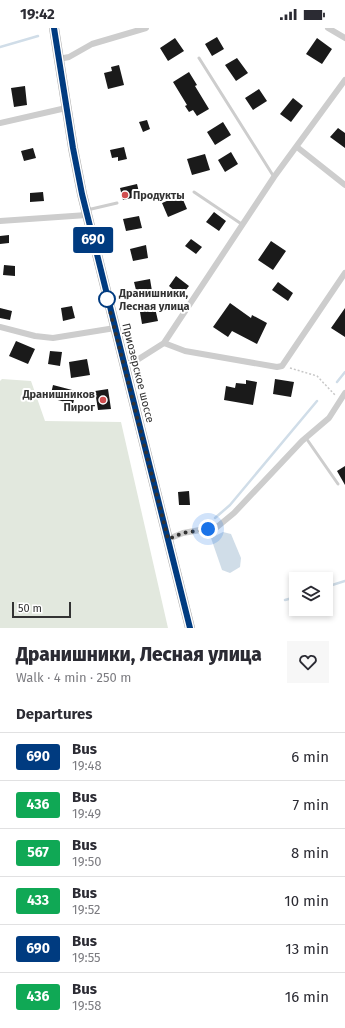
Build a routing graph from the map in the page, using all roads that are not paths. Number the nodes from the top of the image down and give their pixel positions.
1 (54, 28) edge
2 (146, 28) edge
3 (328, 28) edge
4 (345, 38) edge
5 (199, 58) dead end
6 (58, 59) junction
7 (345, 80) edge
8 (66, 108) junction
9 (0, 123) edge
10 (297, 146) junction
11 (274, 178) junction
12 (345, 185) edge
13 (194, 192) dead end
14 (117, 203) dead end
15 (86, 212) junction
16 (0, 221) edge
17 (243, 225) junction
18 (345, 273) edge
19 (0, 327) edge
20 (114, 328) junction
21 (164, 343) junction
22 (124, 364) junction
23 (345, 393) edge
24 (343, 401) edge
25 (306, 438) junction
26 (338, 484) dead end
27 (168, 539) junction
28 (190, 628) edge

1 - 6 main road, Приозерское шоссе
2 - 6 street
3 - 4 street
5 - 11 lane
6 - 8 main road, Приозерское шоссе
7 - 10 street
8 - 9 street
8 - 15 main road, Приозерское шоссе
10 - 11 street
10 - 12 street
11 - 17 street
13 - 17 lane
14 - 15 lane
15 - 16 street
15 - 20 main road, Приозерское шоссе
17 - 21 street
18 - 21 street
19 - 20 street
20 - 22 main road, Приозерское шоссе
21 - 22 street
22 - 27 main road, Приозерское шоссе
23 - 24 street
24 - 25 street
25 - 26 lane
25 - 27 street
27 - 28 main road, Приозерское шоссе

